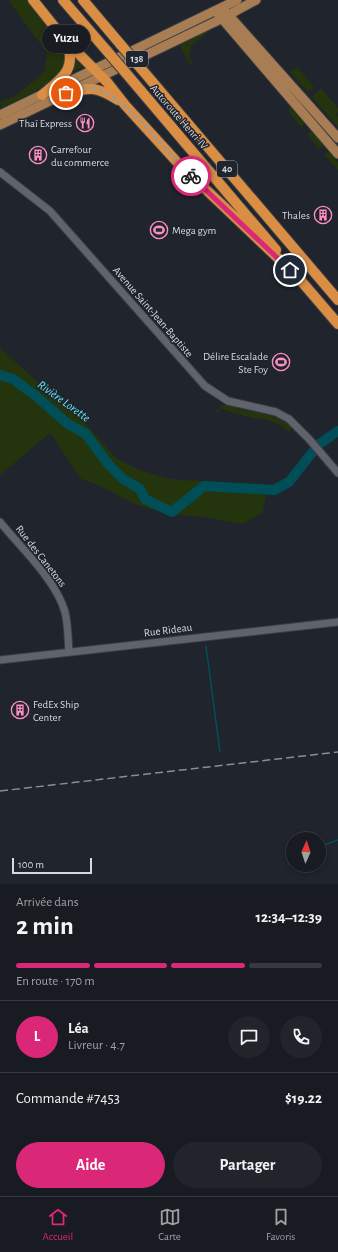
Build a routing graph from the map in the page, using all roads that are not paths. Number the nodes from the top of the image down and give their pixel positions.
1 (33, 0) edge
2 (63, 0) edge
3 (83, 0) edge
4 (256, 0) edge
5 (240, 3) edge
6 (219, 8) junction
7 (224, 17) junction
8 (249, 37) junction
9 (65, 40) junction
10 (94, 68) junction
11 (102, 76) junction
12 (66, 93) junction
13 (42, 95) junction
14 (125, 105) junction
15 (0, 115) edge
16 (0, 125) edge
17 (338, 138) edge
18 (338, 154) edge
19 (0, 172) edge
20 (316, 273) junction
21 (300, 280) junction
22 (338, 293) edge
23 (338, 300) edge
24 (338, 324) edge
25 (338, 474) edge
26 (0, 522) edge
27 (338, 622) edge
28 (69, 652) junction
29 (0, 660) edge

1 - 9 highway
2 - 21 highway, Autoroute Henri-IV / 40, bridge
3 - 20 highway, Autoroute Henri-IV / 40, bridge
4 - 5 main road, 138
5 - 6 main road, 138
5 - 7 main road, 138
5 - 8 main road
6 - 7 main road
6 - 10 main road, 138
7 - 8 main road
7 - 11 main road, 138
7 - 18 main road
8 - 17 main road
9 - 10 highway
9 - 13 highway
10 - 11 highway
10 - 13 main road, 138
11 - 12 main road, 138
11 - 14 highway
12 - 14 highway
12 - 16 main road, 138
13 - 15 main road, 138
14 - 21 highway
19 - 25 street, Avenue Saint-Jean-Baptiste
20 - 22 highway
20 - 23 highway, Autoroute Henri-IV / 40
21 - 24 highway, Autoroute Henri-IV / 40
26 - 28 street, Rue des Canetons
27 - 28 street, Rue Rideau
28 - 29 street, Rue Rideau

